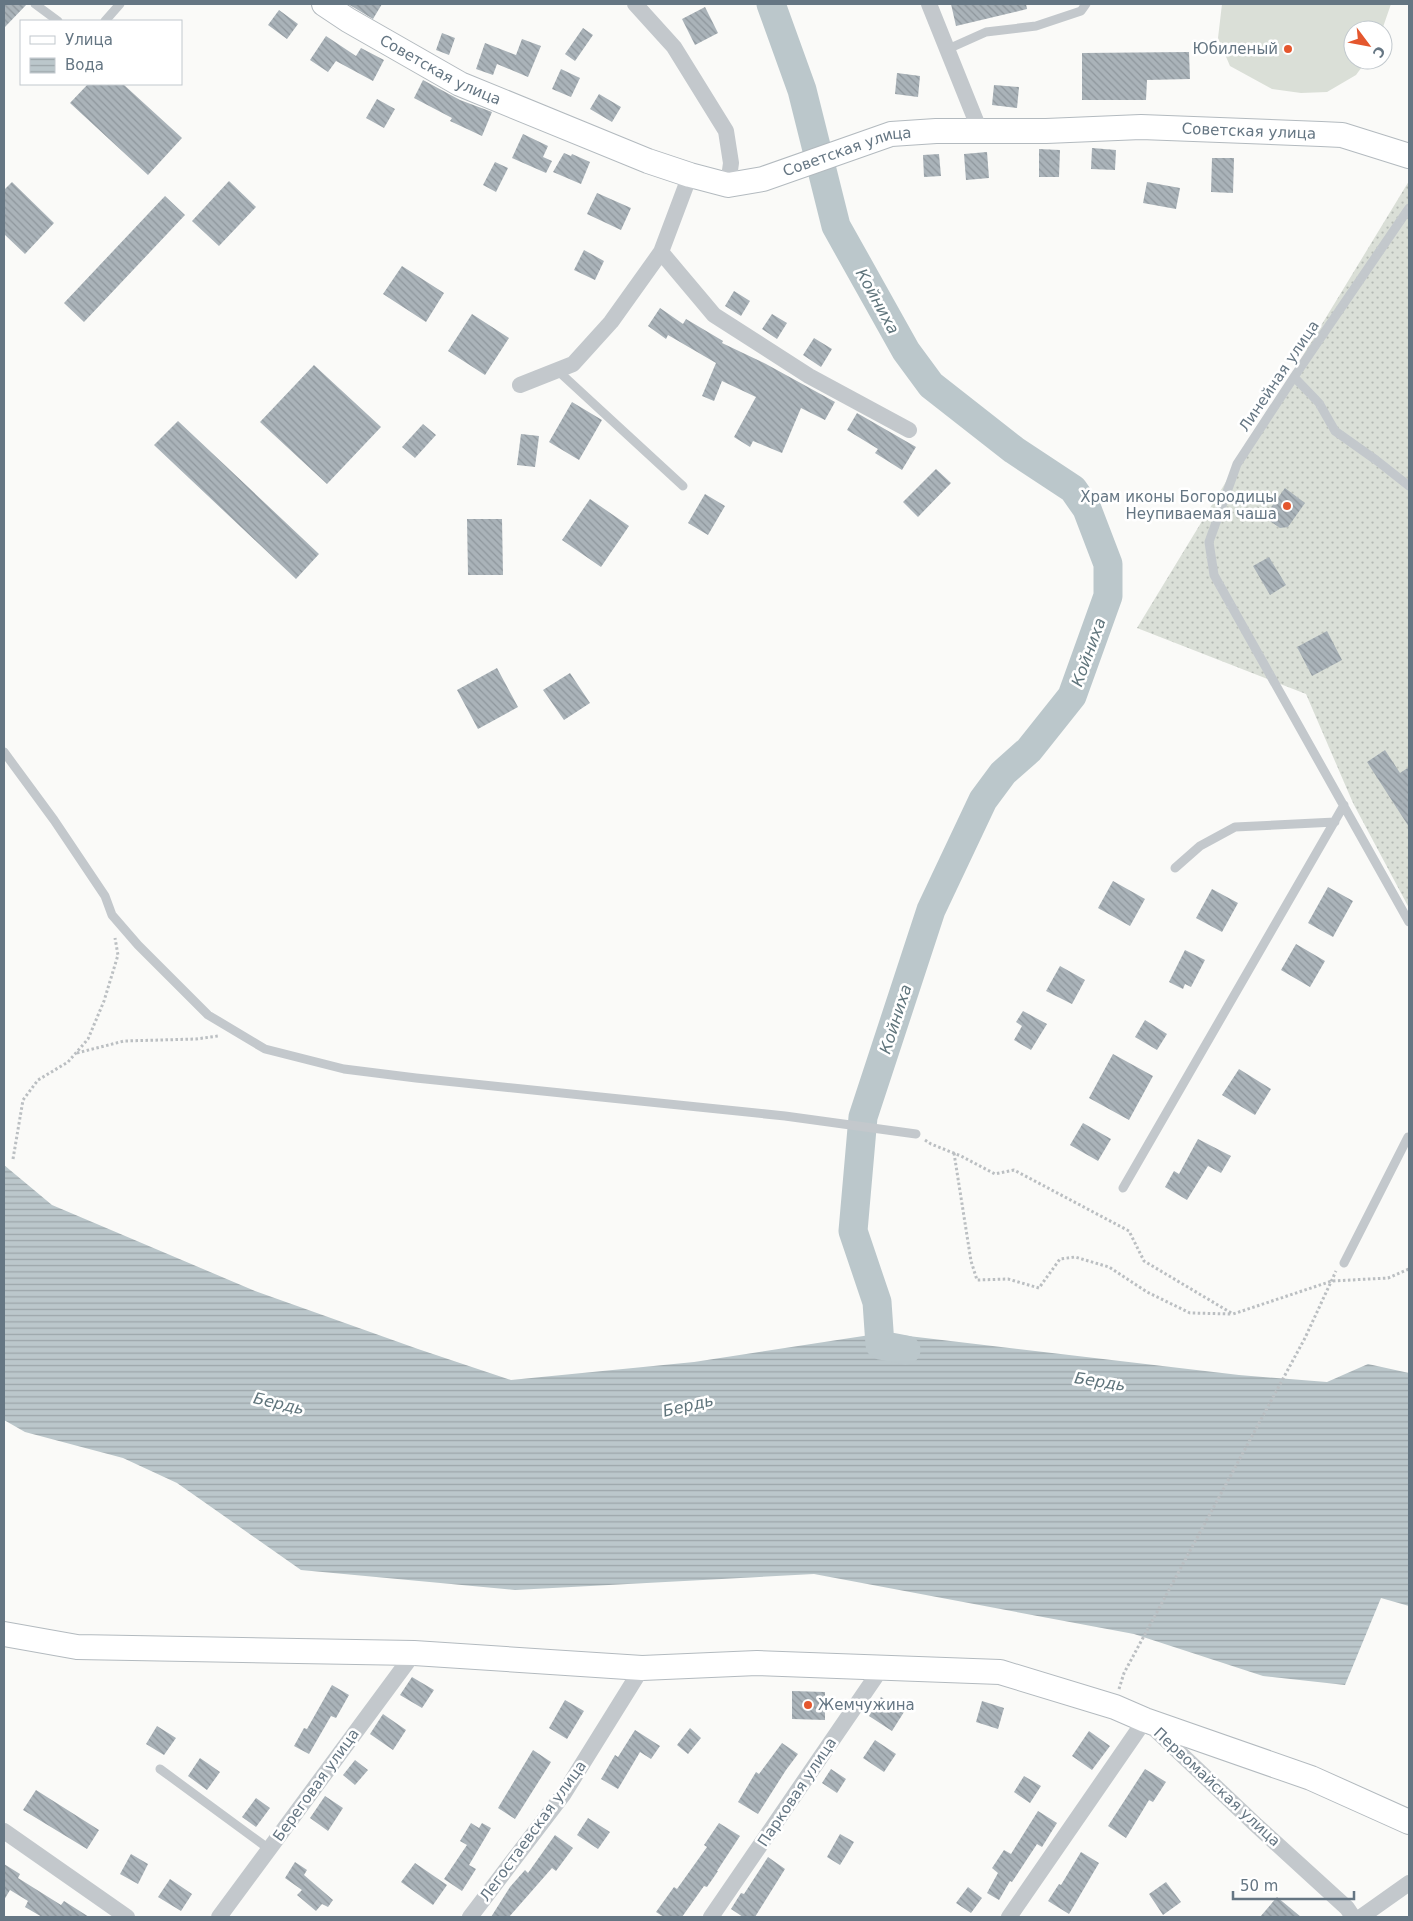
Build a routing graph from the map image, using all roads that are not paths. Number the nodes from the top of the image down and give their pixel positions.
1 (35, 4) edge
2 (120, 4) edge
3 (324, 4) edge
4 (635, 4) edge
5 (929, 4) edge
6 (1086, 4) edge
7 (57, 20) edge
8 (106, 20) edge
9 (948, 50) junction
10 (980, 131) junction
11 (1409, 156) edge
12 (690, 175) junction
13 (728, 185) junction
14 (1409, 208) edge
15 (661, 252) junction
16 (558, 370) junction
17 (1294, 377) junction
18 (520, 385) dead end
19 (909, 430) dead end
20 (684, 486) dead end
21 (1409, 486) edge
22 (4, 752) edge
23 (1344, 805) junction
24 (1334, 822) junction
25 (1175, 868) dead end
26 (1409, 922) edge
27 (916, 1134) road end
28 (1409, 1137) edge
29 (1123, 1188) dead end
30 (1344, 1263) dead end
31 (4, 1634) edge
32 (414, 1653) junction
33 (883, 1666) junction
34 (642, 1668) junction
35 (1145, 1720) junction
36 (160, 1770) dead end
37 (1409, 1822) edge
38 (4, 1831) edge
39 (269, 1849) junction
40 (1409, 1883) edge
41 (127, 1917) edge
42 (219, 1917) edge
43 (470, 1917) edge
44 (711, 1917) edge
45 (1009, 1917) edge
46 (1352, 1917) edge
47 (1361, 1917) edge

1 - 7 lane
2 - 8 lane
3 - 12 street, Советская улица
4 - 13 street
5 - 9 street
6 - 9 lane
9 - 10 street
10 - 11 street, Советская улица
10 - 13 street, Советская улица
12 - 13 street, Советская улица
12 - 15 street
14 - 17 lane, Линейная улица
15 - 16 street
15 - 19 street
16 - 18 street
16 - 20 lane
17 - 21 lane
17 - 23 lane, Линейная улица
22 - 27 lane
23 - 24 lane
23 - 26 lane
24 - 25 lane
24 - 29 lane
28 - 30 lane
31 - 32 street
32 - 34 street
32 - 39 street, Береговая улица
33 - 34 street
33 - 35 street
33 - 44 street, Парковая улица
34 - 43 street, Легостаевская улица
35 - 37 street
35 - 45 street, Первомайская улица
35 - 46 street, Первомайская улица
36 - 39 lane
38 - 41 street
39 - 42 street, Береговая улица
40 - 47 street

